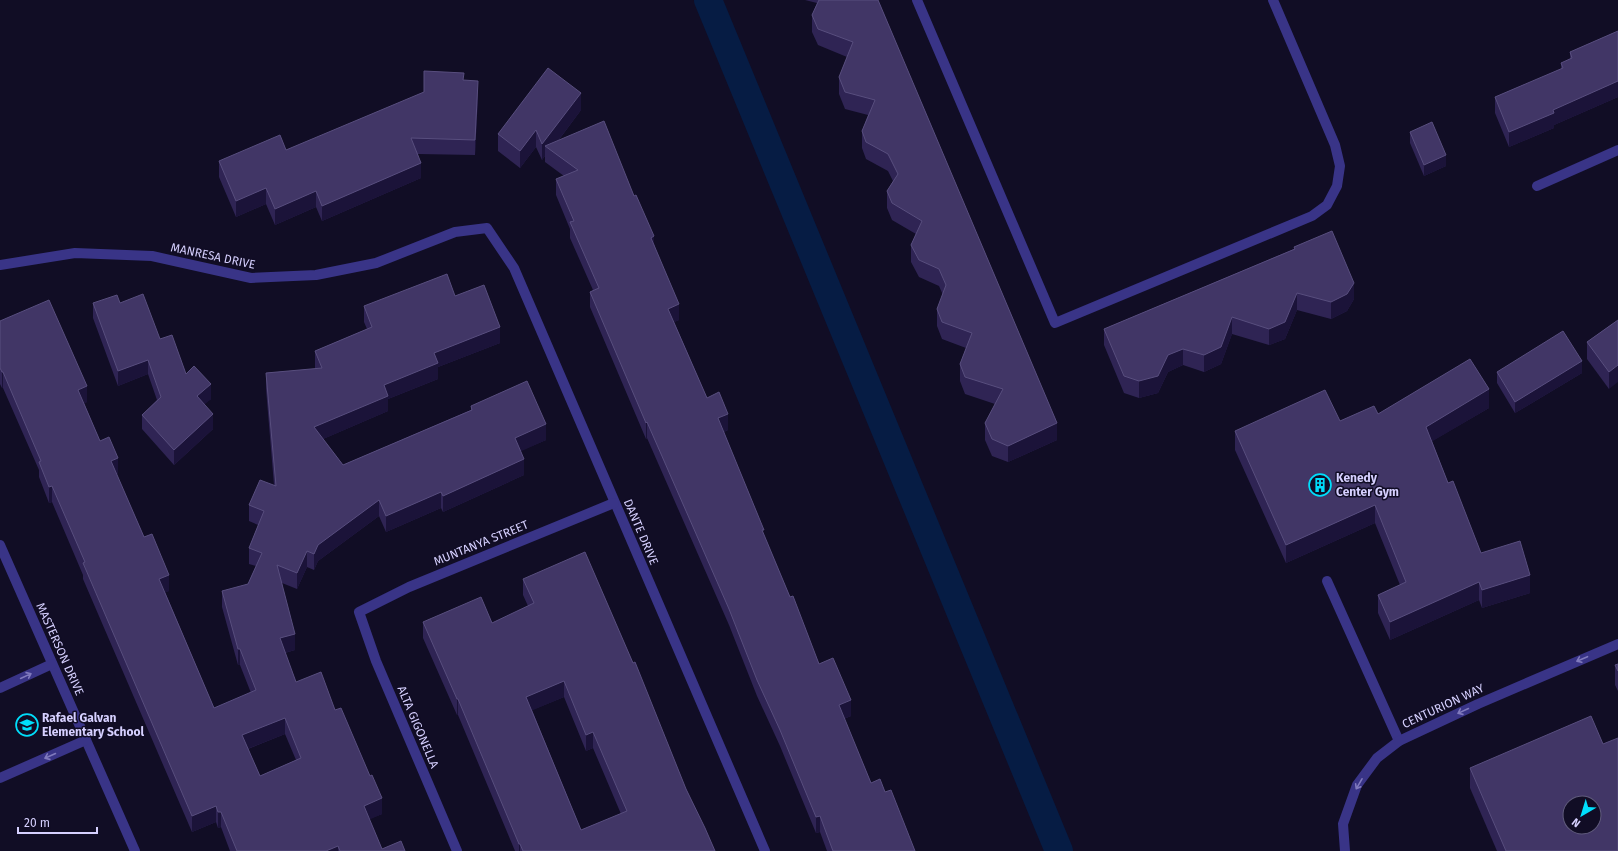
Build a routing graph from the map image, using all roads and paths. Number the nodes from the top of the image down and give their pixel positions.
1 (917, 0) edge
2 (1273, 0) edge
3 (1618, 150) edge
4 (1537, 186) dead end
5 (487, 228) joint
6 (0, 266) edge
7 (614, 503) junction
8 (0, 545) edge
9 (1327, 581) dead end
10 (359, 612) joint
11 (1618, 644) edge
12 (52, 664) junction
13 (0, 688) edge
14 (86, 740) junction
15 (1399, 741) junction
16 (0, 778) edge
17 (135, 851) edge
18 (457, 851) edge
19 (765, 851) edge
20 (1345, 851) edge

1 - 2 street
3 - 4 street
5 - 6 street, MANRESA DRIVE
5 - 7 street, DANTE DRIVE
7 - 10 street, MUNTANYA STREET
7 - 19 street, DANTE DRIVE
8 - 12 street, MASTERSON DRIVE
9 - 15 street
10 - 18 street, ALTA GIGONELLA
11 -> 15 street, CENTURION WAY
13 -> 12 street
12 - 14 street, MASTERSON DRIVE
14 -> 16 street
14 - 17 street, MASTERSON DRIVE
15 -> 20 street, CENTURION WAY

